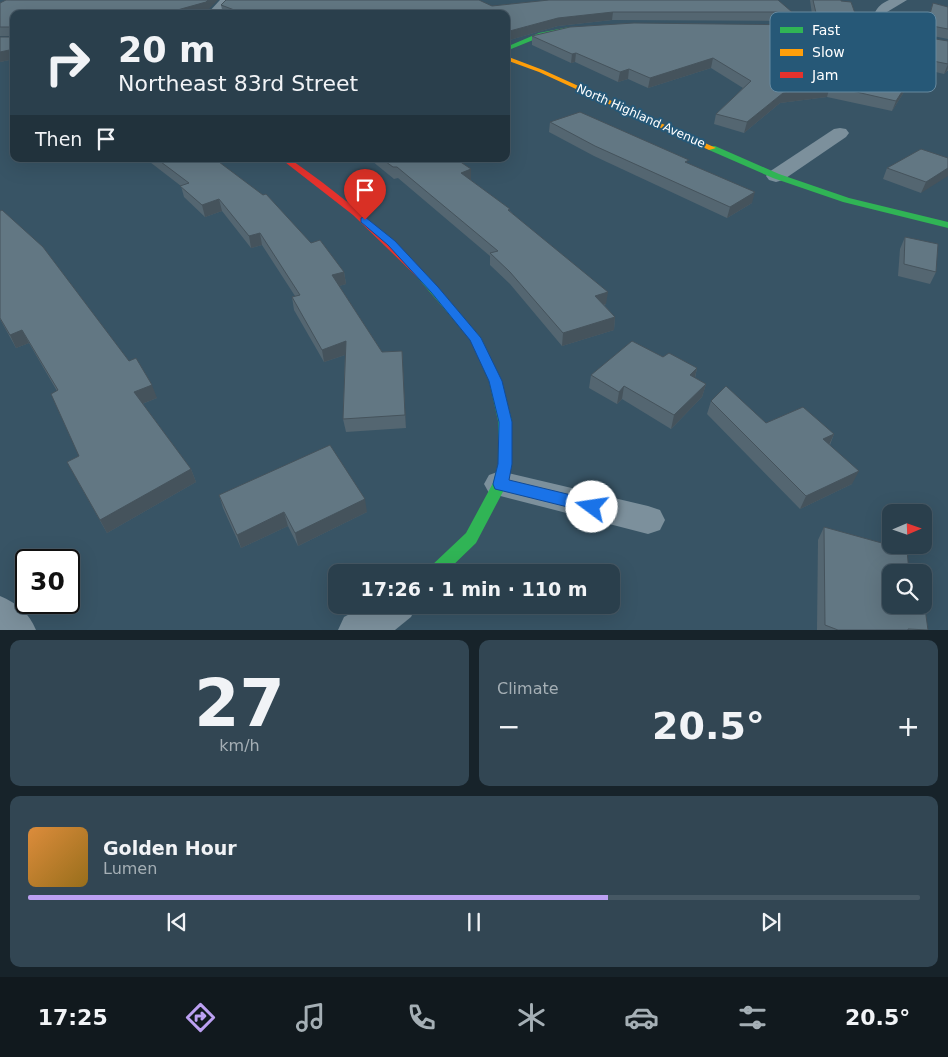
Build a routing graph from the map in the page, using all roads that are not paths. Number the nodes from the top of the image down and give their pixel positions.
1 (227, 0) edge
2 (901, 0) edge
3 (217, 10) edge
4 (880, 12) edge
5 (757, 25) edge
6 (770, 26) edge
7 (585, 28) edge
8 (510, 46) edge
9 (510, 59) edge
10 (840, 133) dead end
11 (289, 162) edge
12 (776, 176) junction
13 (948, 225) edge
14 (500, 484) junction
15 (648, 520) dead end
16 (444, 564) edge
17 (0, 614) edge
18 (386, 614) edge
19 (17, 630) edge
20 (357, 630) edge

1 - 3 street
2 - 4 street
5 - 6 street
7 - 8 street
9 - 12 street, North Highland Avenue
10 - 12 street
11 - 14 street
12 - 13 street, North Highland Avenue
14 - 15 street
14 - 16 street
17 - 19 street
18 - 20 street

